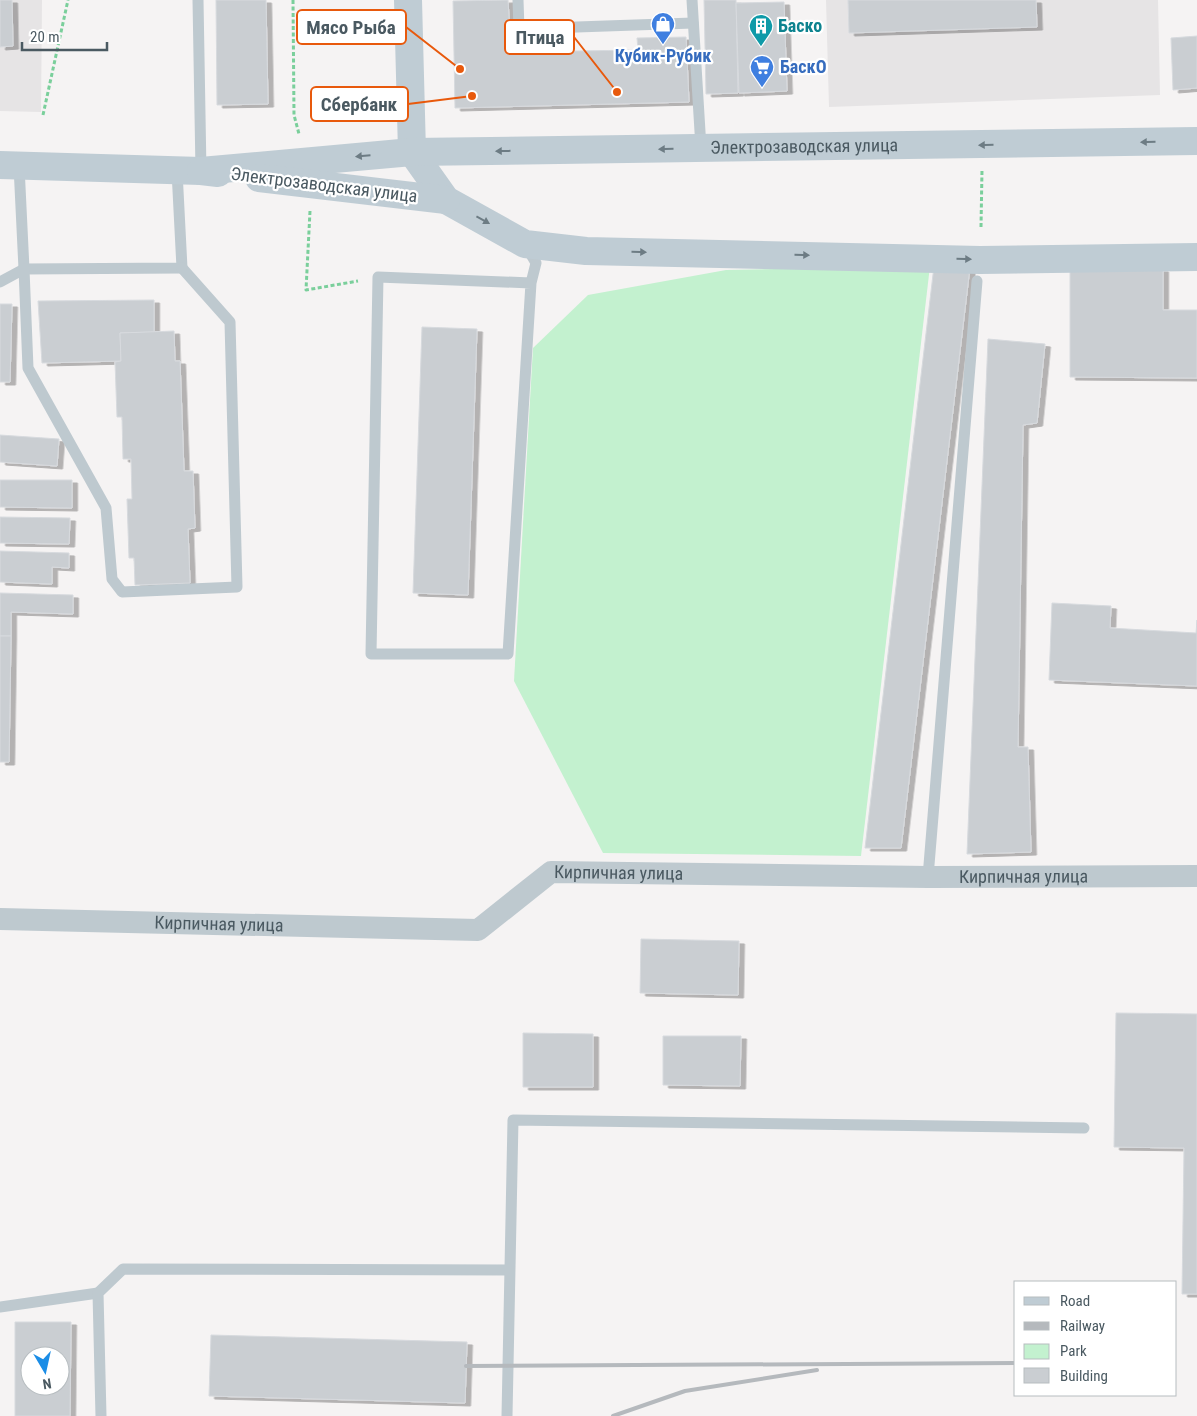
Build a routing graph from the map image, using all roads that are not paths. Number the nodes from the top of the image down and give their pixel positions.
1 (198, 0) edge
2 (408, 0) edge
3 (518, 0) edge
4 (692, 0) edge
5 (692, 23) junction
6 (1197, 141) edge
7 (701, 149) junction
8 (412, 152) junction
9 (10, 165) edge
10 (189, 171) junction
11 (310, 173) junction
12 (446, 200) junction
13 (525, 244) junction
14 (1197, 257) edge
15 (182, 268) junction
16 (24, 269) junction
17 (977, 281) dead end
18 (0, 282) edge
19 (531, 283) junction
20 (1197, 876) edge
21 (928, 877) junction
22 (0, 920) edge
23 (1084, 1128) dead end
24 (509, 1270) junction
25 (98, 1293) junction
26 (0, 1307) edge
27 (100, 1416) edge
28 (506, 1416) edge

1 - 10 lane
2 - 8 main road
3 - 5 lane
4 - 5 lane
5 - 7 lane
6 -> 7 main road, Электрозаводская улица
7 -> 8 main road, Электрозаводская улица
8 -> 11 main road, Электрозаводская улица
8 - 12 main road, Электрозаводская улица
9 - 10 main road, Электрозаводская улица
9 - 16 lane
10 - 11 main road, Электрозаводская улица
10 - 15 lane
11 - 12 main road, Электрозаводская улица
12 -> 13 main road, Электрозаводская улица
13 -> 14 main road, Электрозаводская улица
13 - 19 lane
15 - 16 lane
15 - 16 lane
16 - 18 lane
17 - 21 lane
19 - 19 lane
20 - 21 street, Кирпичная улица
21 - 22 street, Кирпичная улица
23 - 24 lane
24 - 25 lane
24 - 28 lane
25 - 26 lane
25 - 27 lane

